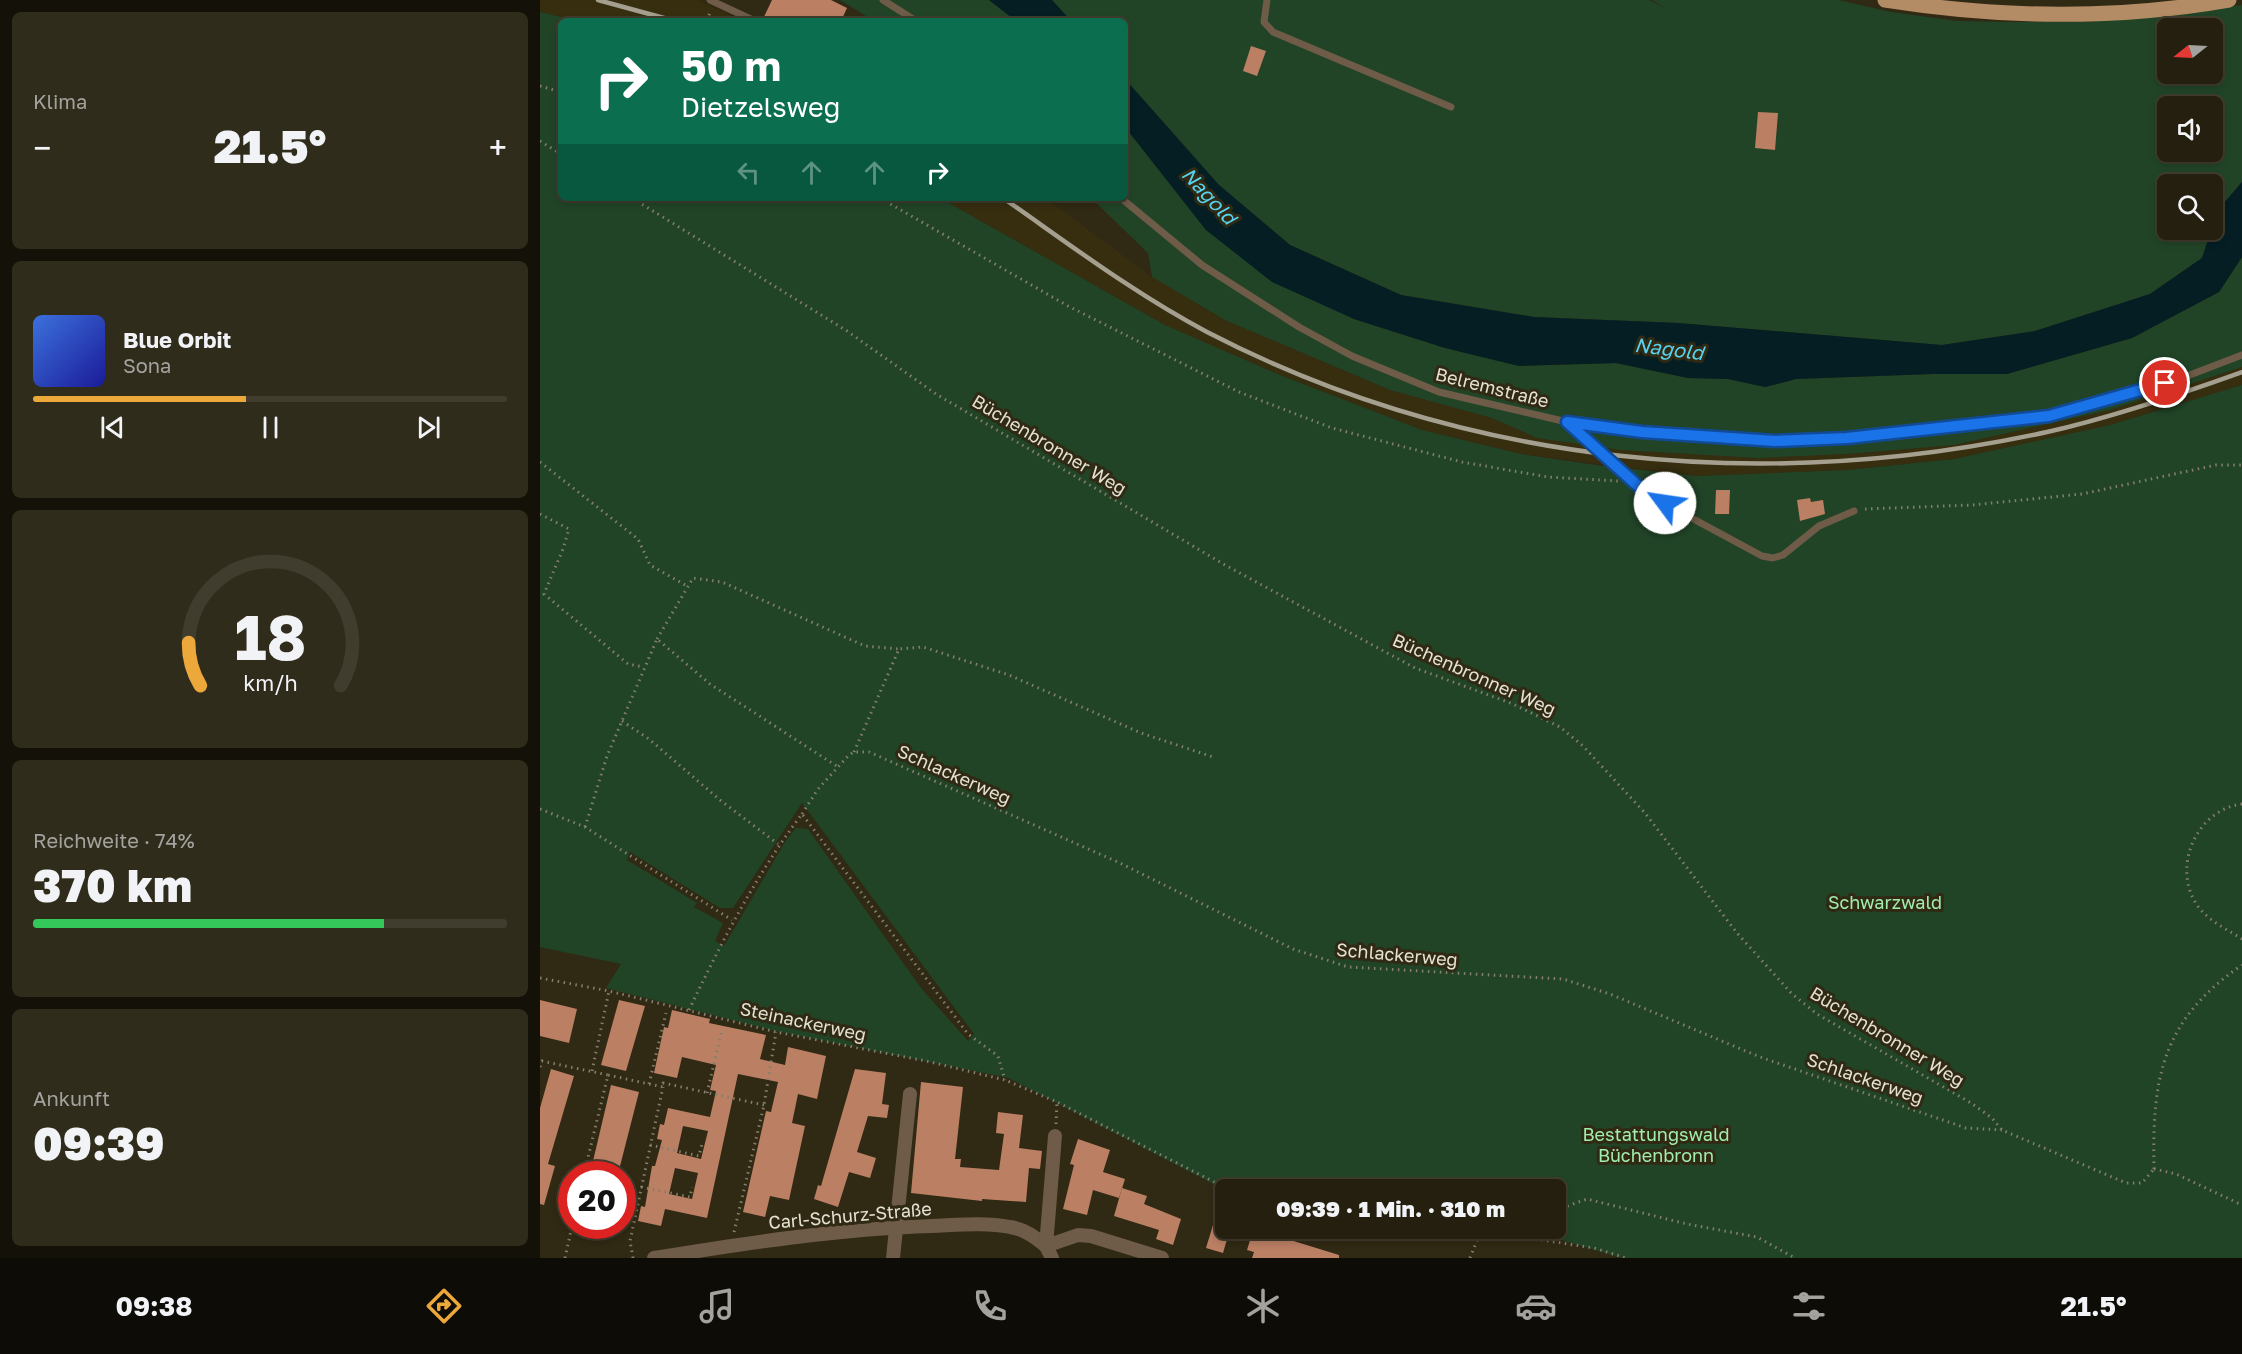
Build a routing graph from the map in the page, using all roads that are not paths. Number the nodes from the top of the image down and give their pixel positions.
1 (710, 0) edge
2 (883, 0) edge
3 (1267, 0) edge
4 (1885, 0) edge
5 (2229, 0) edge
6 (749, 18) edge
7 (911, 18) edge
8 (1451, 107) dead end
9 (1125, 201) edge
10 (2242, 355) edge
11 (1567, 422) junction
12 (1854, 511) road end
13 (910, 1094) dead end
14 (1055, 1136) road end
15 (897, 1227) junction
16 (1049, 1252) edge
17 (654, 1258) edge
18 (893, 1258) edge
19 (1162, 1258) edge

1 - 6 lane
2 - 7 lane
3 - 8 lane
4 - 5 main road
9 - 11 lane, Belremstraße
10 - 11 lane
11 - 12 lane, Belremstraße
13 - 15 street
14 - 16 street
15 - 16 street, Carl-Schurz-Straße
15 - 17 street, Carl-Schurz-Straße
15 - 18 street
16 - 19 street

